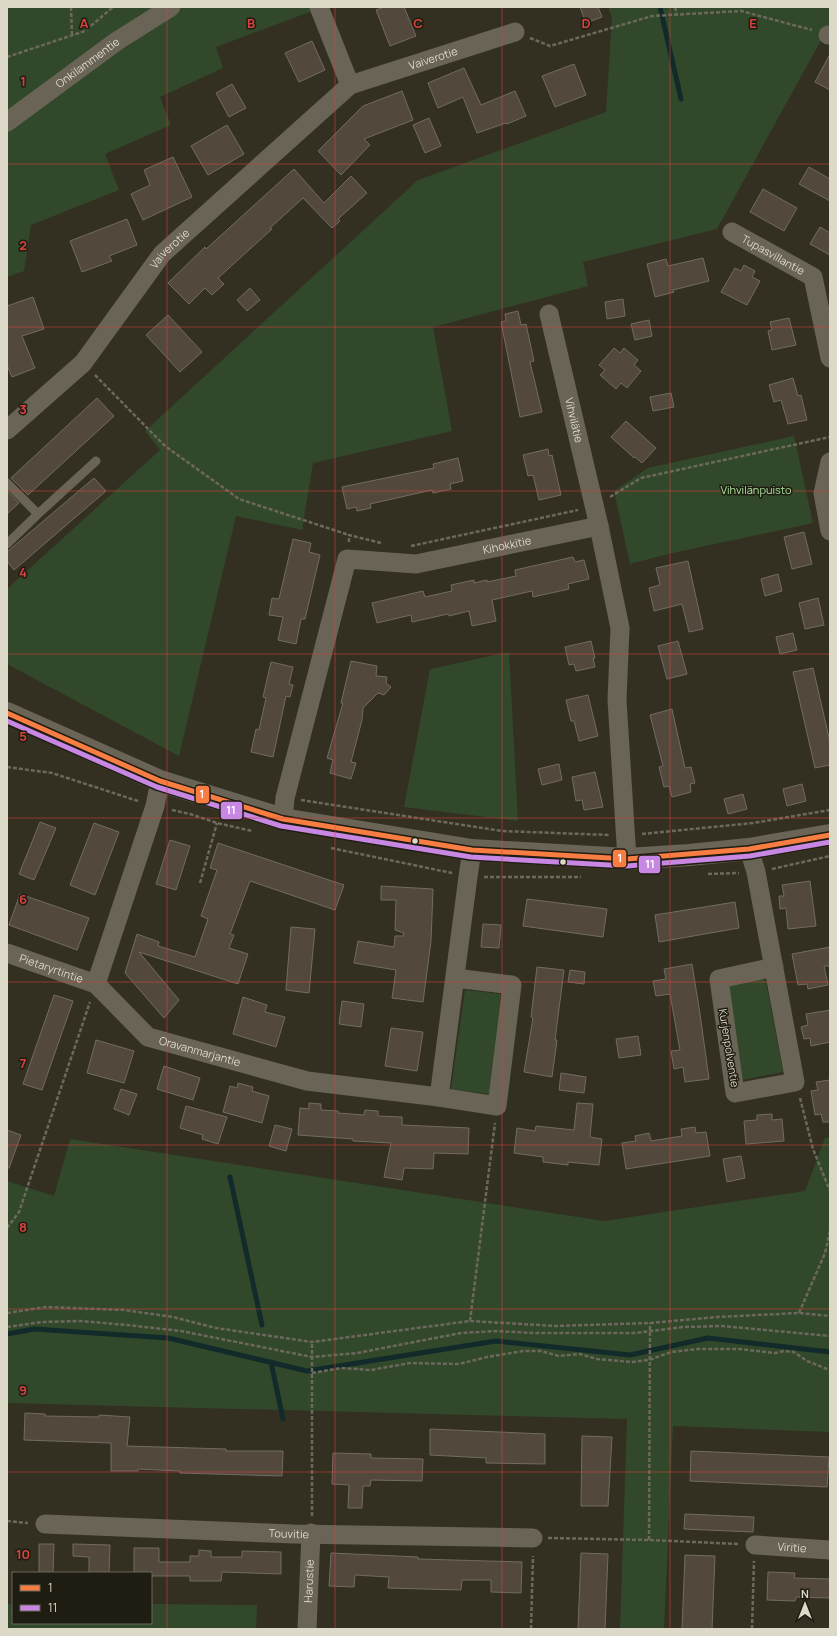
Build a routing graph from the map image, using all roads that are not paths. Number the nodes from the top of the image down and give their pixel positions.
1 (171, 7) edge
2 (319, 7) edge
3 (515, 32) road end
4 (350, 85) junction
5 (7, 122) edge
6 (732, 232) dead end
7 (813, 277) junction
8 (830, 286) edge
9 (549, 314) dead end
10 (830, 358) edge
11 (7, 430) edge
12 (96, 461) dead end
13 (830, 462) edge
14 (7, 483) edge
15 (38, 514) junction
16 (599, 526) junction
17 (830, 530) edge
18 (7, 544) edge
19 (7, 713) edge
20 (160, 781) junction
21 (284, 808) junction
22 (830, 835) edge
23 (749, 849) junction
24 (472, 850) junction
25 (627, 859) junction
26 (7, 952) edge
27 (774, 966) junction
28 (455, 978) junction
29 (96, 984) junction
30 (439, 1097) junction
31 (46, 1524) road end
32 (311, 1533) junction
33 (533, 1538) road end
34 (755, 1545) road end
35 (830, 1550) edge
36 (307, 1629) edge

1 - 5 street, Onkilammentie
2 - 4 street
3 - 4 street, Vaiverotie
4 - 11 street, Vaiverotie
6 - 7 street, Tupasvillantie
7 - 8 street, Tupasvillantie
7 - 10 street, Tupasvillantie
9 - 16 street, Vihvilätie
12 - 15 lane
13 - 17 street
14 - 15 lane
15 - 18 lane
16 - 21 street, Kihokkitie
16 - 25 street
19 - 20 street
20 - 21 street
20 - 29 street
21 - 24 street
22 - 23 street
23 - 25 street
23 - 27 street
24 - 25 street
24 - 28 street
26 - 29 street, Pietaryrtintie
27 - 27 street, Kurjenpolventie
28 - 30 street
28 - 30 street, Oravanmarjantie
29 - 30 street, Oravanmarjantie
31 - 32 street, Touvitie
32 - 33 street, Touvitie
32 - 36 street, Harustie
34 - 35 street, Viritie

